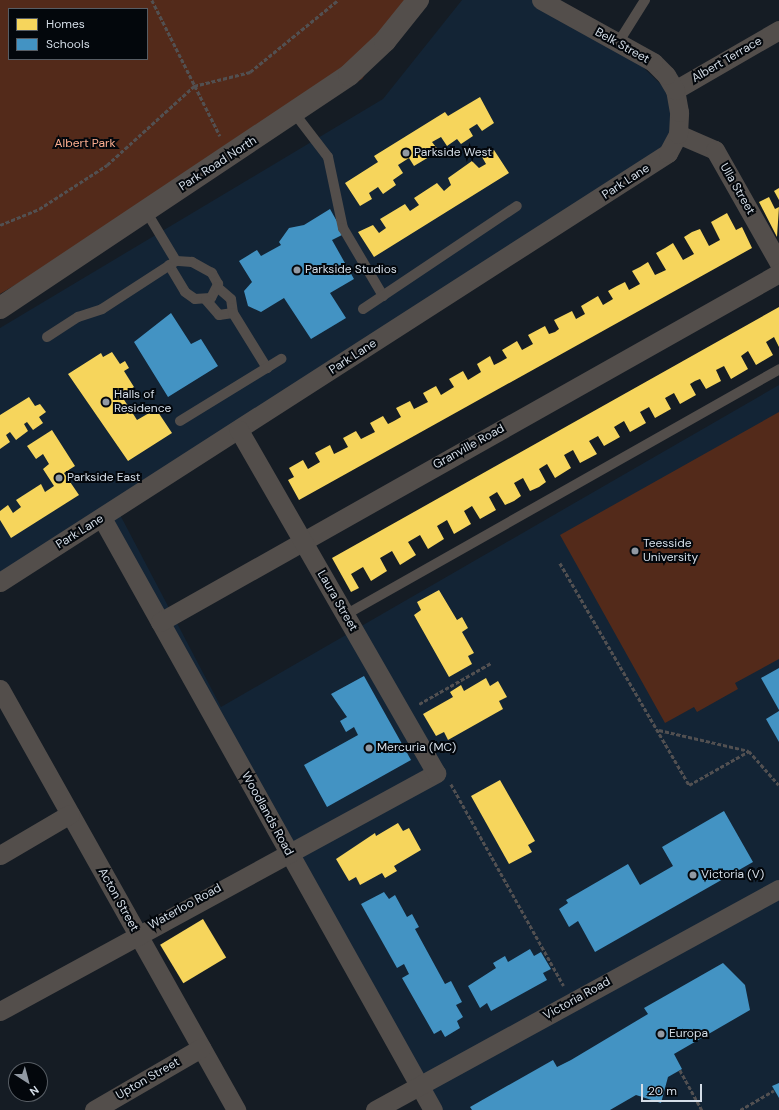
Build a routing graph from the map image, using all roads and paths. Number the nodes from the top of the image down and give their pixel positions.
1 (152, 0) edge
2 (338, 0) edge
3 (418, 0) edge
4 (542, 0) edge
5 (646, 0) edge
6 (779, 30) edge
7 (618, 43) junction
8 (194, 86) junction
9 (675, 90) junction
10 (679, 112) joint
11 (295, 114) junction
12 (678, 134) junction
13 (230, 156) junction
14 (517, 206) dead end
15 (146, 211) junction
16 (0, 225) edge
17 (173, 263) junction
18 (779, 263) edge
19 (779, 273) edge
20 (217, 287) junction
21 (383, 296) junction
22 (206, 300) junction
23 (0, 308) edge
24 (363, 309) dead end
25 (233, 313) junction
26 (47, 337) dead end
27 (281, 359) dead end
28 (267, 368) junction
29 (779, 369) edge
30 (180, 421) dead end
31 (240, 430) junction
32 (102, 518) junction
33 (303, 541) junction
34 (560, 563) dead end
35 (0, 582) edge
36 (345, 615) junction
37 (160, 622) junction
38 (491, 662) dead end
39 (0, 689) edge
40 (5, 710) edge
41 (402, 714) junction
42 (658, 730) junction
43 (749, 751) junction
44 (441, 775) junction
45 (779, 785) edge
46 (70, 814) junction
47 (288, 851) junction
48 (0, 855) edge
49 (779, 889) edge
50 (137, 933) junction
51 (573, 1002) junction
52 (0, 1011) edge
53 (202, 1048) junction
54 (680, 1070) dead end
55 (419, 1086) junction
56 (774, 1090) dead end
57 (94, 1110) edge
58 (236, 1110) edge
59 (375, 1110) edge
60 (433, 1110) edge
61 (702, 1110) edge
62 (740, 1110) edge

1 - 8 path
2 - 8 path
3 - 11 street, Park Road North
4 - 7 street, Belk Street
5 - 7 lane
6 - 9 street, Albert Terrace
7 - 9 street, Belk Street
8 - 13 path
8 - 16 path
9 - 10 street, Belk Street
10 - 12 street, Park Lane
11 - 13 street, Park Road North
11 - 21 lane
12 - 18 street, Ulla Street
12 - 31 street, Park Lane
13 - 15 street, Park Road North
14 - 21 lane
15 - 17 lane
15 - 23 street, Park Road North
17 - 20 lane
17 - 22 lane
17 - 26 lane
19 - 33 street, Granville Road
20 - 22 lane
20 - 25 lane
21 - 24 lane
22 - 25 lane
25 - 28 lane
27 - 28 lane
28 - 30 lane
29 - 36 lane
31 - 32 street, Park Lane
31 - 33 street, Laura Street
32 - 35 street, Park Lane
32 - 37 street, Woodlands Road
33 - 36 street, Laura Street
33 - 37 street, Granville Road
34 - 42 path
36 - 41 street, Laura Street
37 - 47 street, Woodlands Road
38 - 41 path
39 - 40 street, Acton Street
40 - 46 street, Acton Street
41 - 44 street, Laura Street
42 - 43 path
42 - 43 path
43 - 45 path
44 - 47 street, Waterloo Road
44 - 51 path
46 - 48 street
46 - 50 street, Acton Street
47 - 50 street, Waterloo Road
47 - 55 street, Woodlands Road
49 - 51 street, Victoria Road
50 - 52 street, Waterloo Road
50 - 53 street, Acton Street
51 - 55 street, Victoria Road
53 - 57 street, Upton Street
53 - 58 street, Acton Street
54 - 61 path
55 - 59 street, Victoria Road
55 - 60 street, Woodlands Road
56 - 62 path

